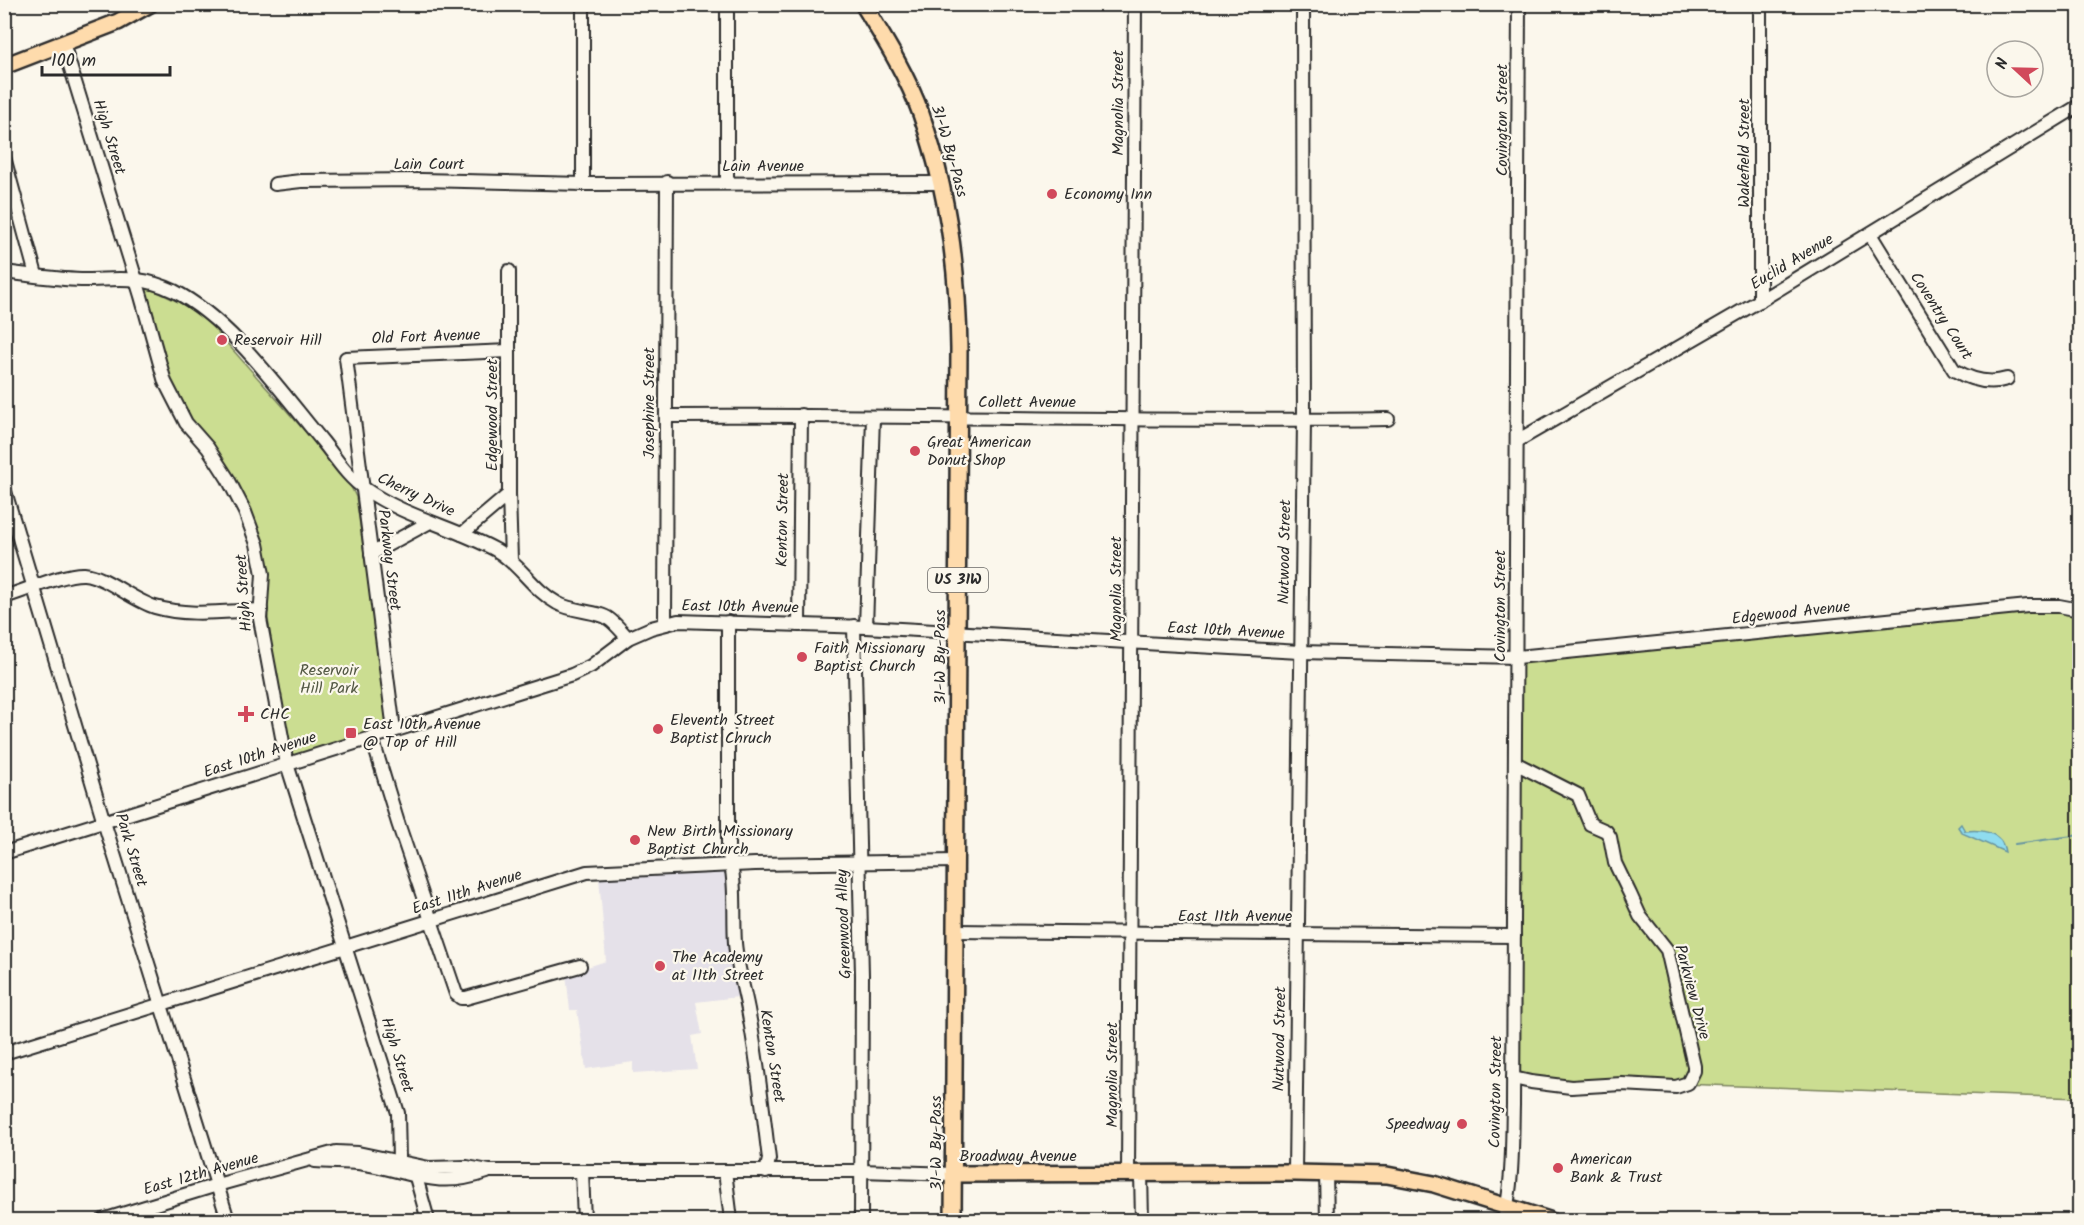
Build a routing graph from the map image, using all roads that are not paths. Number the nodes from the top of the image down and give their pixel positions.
1 (150, 4) edge
2 (583, 4) edge
3 (727, 4) edge
4 (863, 4) edge
5 (1135, 4) edge
6 (1303, 4) edge
7 (1519, 4) edge
8 (1760, 4) edge
9 (63, 43) junction
10 (4, 66) edge
11 (2079, 105) edge
12 (4, 157) edge
13 (667, 182) junction
14 (727, 182) junction
15 (275, 183) dead end
16 (942, 183) junction
17 (583, 184) junction
18 (1870, 234) junction
19 (6, 269) edge
20 (509, 271) dead end
21 (36, 275) junction
22 (136, 278) junction
23 (1760, 301) junction
24 (509, 351) junction
25 (346, 359) joint
26 (2007, 380) dead end
27 (801, 415) junction
28 (666, 416) junction
29 (873, 417) junction
30 (958, 418) junction
31 (1132, 419) junction
32 (1388, 419) dead end
33 (1304, 420) junction
34 (1517, 441) junction
35 (363, 488) junction
36 (5, 494) edge
37 (509, 494) junction
38 (430, 522) junction
39 (462, 534) junction
40 (371, 554) junction
41 (511, 560) junction
42 (34, 587) junction
43 (4, 597) edge
44 (2074, 608) edge
45 (261, 610) junction
46 (728, 622) junction
47 (665, 624) junction
48 (799, 625) junction
49 (854, 626) junction
50 (867, 627) junction
51 (958, 632) junction
52 (628, 638) junction
53 (1132, 642) junction
54 (1300, 652) junction
55 (1517, 657) junction
56 (394, 730) junction
57 (372, 738) junction
58 (1515, 763) junction
59 (287, 764) junction
60 (105, 822) junction
61 (4, 854) edge
62 (956, 861) junction
63 (859, 862) junction
64 (732, 865) junction
65 (431, 921) junction
66 (955, 931) junction
67 (1130, 933) junction
68 (1298, 933) junction
69 (1514, 936) junction
70 (346, 948) junction
71 (580, 966) dead end
72 (162, 1004) junction
73 (4, 1053) edge
74 (1513, 1078) junction
75 (400, 1167) junction
76 (489, 1171) junction
77 (582, 1171) junction
78 (861, 1171) junction
79 (725, 1172) junction
80 (766, 1172) junction
81 (1135, 1173) junction
82 (1296, 1173) junction
83 (1326, 1173) junction
84 (953, 1174) junction
85 (416, 1178) junction
86 (217, 1185) junction
87 (1505, 1214) edge
88 (103, 1221) edge
89 (228, 1221) edge
90 (428, 1221) edge
91 (584, 1221) edge
92 (731, 1221) edge
93 (861, 1221) edge
94 (953, 1221) edge
95 (1142, 1221) edge
96 (1327, 1221) edge
97 (1550, 1221) edge

1 - 9 main road
2 - 17 street
3 - 14 street
4 - 16 main road, 31-W By-Pass / US 31W
5 - 31 street, Magnolia Street
6 - 33 street, Nutwood Street
7 - 34 street, Covington Street
8 - 23 street, Wakefield Street
9 - 10 main road
9 - 22 street, High Street
11 - 18 street, Euclid Avenue
12 - 21 street
13 - 14 street, Lain Avenue
13 - 17 street, Lain Avenue
13 - 28 street, Josephine Street
14 - 16 street, Lain Avenue
15 - 17 street, Lain Court
16 - 30 main road, 31-W By-Pass / US 31W
18 - 23 street, Euclid Avenue
18 - 26 street, Coventry Court
19 - 21 street, Cherry Drive
20 - 24 street, Edgewood Street
21 - 22 street, Cherry Drive
22 - 35 street, Cherry Drive
22 - 45 street, High Street
23 - 34 street, Euclid Avenue
24 - 25 street, Old Fort Avenue
24 - 37 street, Edgewood Street
25 - 35 street, Parkway Street
27 - 28 street, Collett Avenue
27 - 29 street, Collett Avenue
27 - 48 street, Kenton Street
28 - 47 street, Josephine Street
29 - 30 street, Collett Avenue
29 - 50 street
30 - 31 street, Collett Avenue
30 - 51 main road, 31-W By-Pass / US 31W
31 - 33 street, Collett Avenue
31 - 53 street, Magnolia Street
32 - 33 street, Collett Avenue
33 - 54 street, Nutwood Street
34 - 55 street, Covington Street
35 - 38 street, Cherry Drive
35 - 40 street, Parkway Street
36 - 42 street, Park Street
37 - 39 street
37 - 41 street, Edgewood Street
38 - 39 street, Cherry Drive
38 - 40 street
39 - 41 street, Cherry Drive
40 - 56 street, Parkway Street
41 - 52 street, Cherry Drive
42 - 43 street
42 - 45 street
42 - 60 street, Park Street
44 - 55 street, Edgewood Avenue
45 - 59 street, High Street
46 - 47 street, East 10th Avenue
46 - 48 street, East 10th Avenue
46 - 64 street, Kenton Street
47 - 52 street, East 10th Avenue
48 - 49 street, East 10th Avenue
49 - 50 street, East 10th Avenue
49 - 63 street, Greenwood Alley
50 - 51 street, East 10th Avenue
51 - 53 street, East 10th Avenue
51 - 62 main road, 31-W By-Pass / US 31W
52 - 56 street, East 10th Avenue
53 - 54 street, East 10th Avenue
53 - 67 street, Magnolia Street
54 - 55 street, East 10th Avenue
54 - 68 street, Nutwood Street
55 - 58 street, Covington Street
56 - 57 street, East 10th Avenue
57 - 59 street, East 10th Avenue
57 - 65 street
58 - 69 street, Covington Street
58 - 74 street, Parkview Drive
59 - 60 street, East 10th Avenue
59 - 70 street, High Street
60 - 61 street, East 10th Avenue
60 - 72 street, Park Street
62 - 63 street, East 11th Avenue
62 - 66 main road, 31-W By-Pass / US 31W
63 - 64 street, East 11th Avenue
63 - 78 street, Greenwood Alley
64 - 65 street, East 11th Avenue
64 - 80 street, Kenton Street
65 - 70 street, East 11th Avenue
65 - 71 street
66 - 67 street, East 11th Avenue
66 - 84 main road, 31-W By-Pass / US 31W
67 - 68 street, East 11th Avenue
67 - 81 street, Magnolia Street
68 - 69 street, East 11th Avenue
68 - 82 street, Nutwood Street
69 - 74 street, Covington Street
70 - 72 street, East 11th Avenue
70 - 75 street, High Street
72 - 73 street, East 11th Avenue
72 - 86 street, Park Street
74 - 87 street, Covington Street
75 - 76 street, Broadway Avenue
75 - 85 street, Broadway Avenue
75 - 86 street, East 12th Avenue
76 - 77 street, Broadway Avenue
76 - 85 street, Broadway Avenue
77 - 79 street, Broadway Avenue
77 - 91 street
78 - 80 street, Broadway Avenue
78 - 84 street, Broadway Avenue
78 - 93 street, Greenwood Alley
79 - 80 street, Broadway Avenue
79 - 92 street
81 - 82 main road, Broadway Avenue
81 - 84 main road, Broadway Avenue
81 - 95 street, Magnolia Street
82 - 83 main road, Broadway Avenue
83 - 87 main road, Broadway Avenue
83 - 96 street
84 - 94 main road, 31-W By-Pass / US 31W
85 - 90 street
86 - 88 street, East 12th Avenue
86 - 89 street, Park Street
87 - 97 main road, Broadway Avenue

